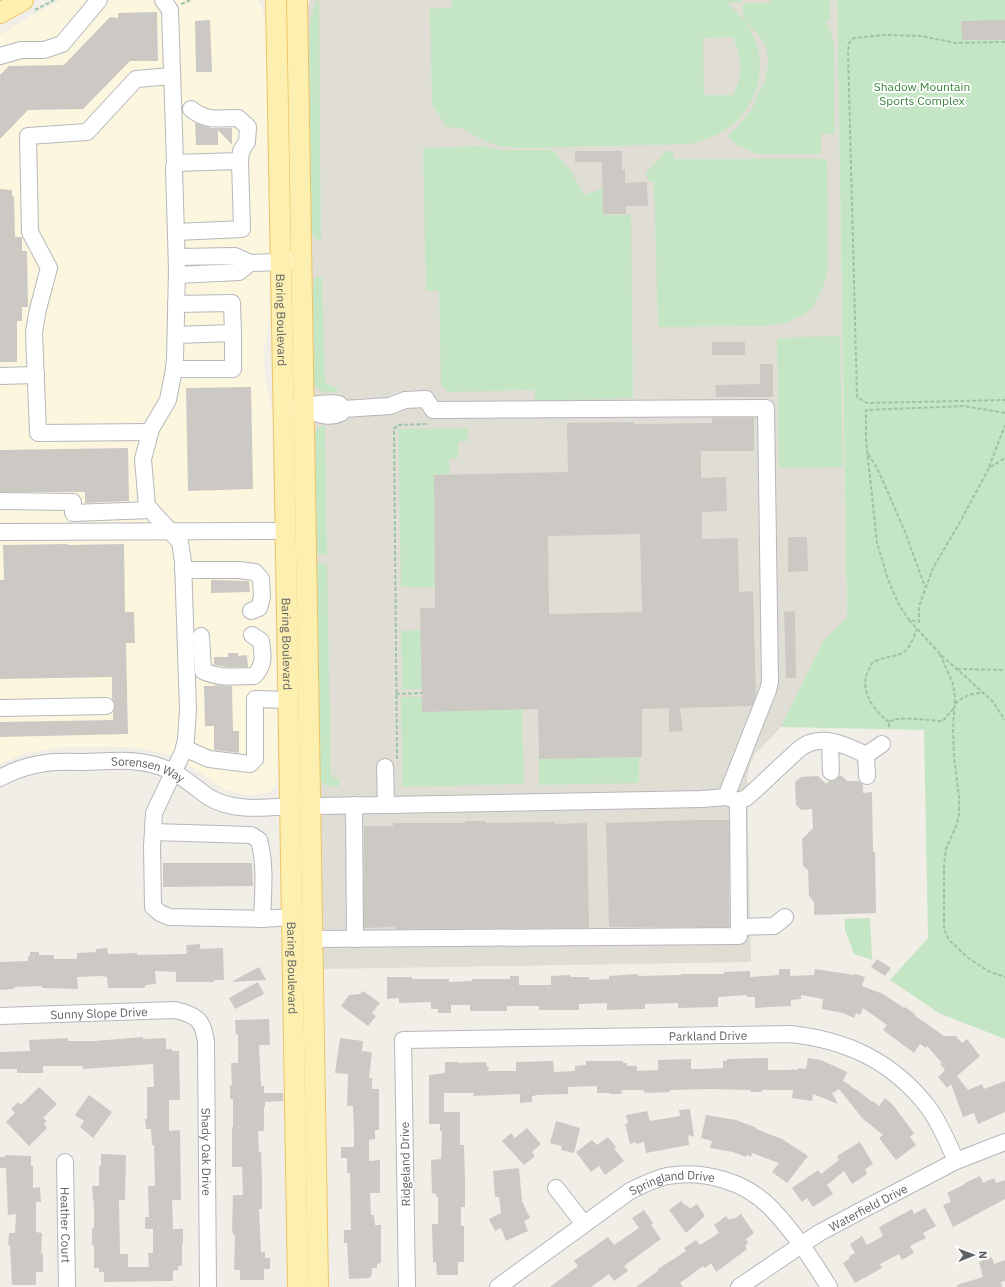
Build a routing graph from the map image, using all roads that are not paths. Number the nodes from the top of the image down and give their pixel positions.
1 (23, 0) edge
2 (99, 0) edge
3 (276, 0) edge
4 (170, 3) edge
5 (299, 5) edge
6 (0, 13) edge
7 (0, 56) edge
8 (172, 76) junction
9 (191, 109) dead end
10 (240, 161) junction
11 (175, 164) junction
12 (176, 232) junction
13 (177, 257) junction
14 (302, 259) junction
15 (281, 262) junction
16 (250, 263) junction
17 (177, 275) junction
18 (176, 304) junction
19 (233, 333) junction
20 (176, 335) junction
21 (174, 369) junction
22 (36, 375) junction
23 (0, 376) edge
24 (304, 407) junction
25 (284, 408) junction
26 (150, 432) junction
27 (0, 501) edge
28 (151, 510) junction
29 (286, 531) junction
30 (0, 532) edge
31 (170, 532) junction
32 (183, 570) junction
33 (251, 611) dead end
34 (252, 635) dead end
35 (201, 636) dead end
36 (288, 700) junction
37 (106, 706) dead end
38 (0, 708) edge
39 (830, 742) junction
40 (882, 744) dead end
41 (184, 748) junction
42 (866, 755) junction
43 (391, 765) road end
44 (173, 772) junction
45 (831, 772) dead end
46 (867, 776) dead end
47 (0, 778) edge
48 (732, 799) junction
49 (354, 805) junction
50 (386, 805) junction
51 (290, 806) junction
52 (311, 806) junction
53 (152, 832) junction
54 (292, 917) junction
55 (785, 917) dead end
56 (262, 919) junction
57 (739, 927) junction
58 (313, 939) junction
59 (356, 939) junction
60 (0, 1016) edge
61 (197, 1018) joint
62 (403, 1040) joint
63 (1005, 1142) edge
64 (956, 1161) junction
65 (65, 1162) dead end
66 (556, 1188) dead end
67 (584, 1224) junction
68 (802, 1244) junction
69 (67, 1287) edge
70 (208, 1287) edge
71 (298, 1287) edge
72 (318, 1287) edge
73 (407, 1287) edge
74 (498, 1287) edge
75 (739, 1287) edge
76 (829, 1287) edge

1 - 6 main road
2 - 7 street
3 - 15 main road, Baring Boulevard
4 - 8 street
5 - 14 main road, Baring Boulevard
8 - 11 street
8 - 22 street
9 - 10 street
10 - 11 street
10 - 12 street
11 - 12 street
12 - 13 street
13 - 16 street
13 - 17 street
14 - 15 street
14 - 24 main road, Baring Boulevard
15 - 16 street
15 - 25 main road, Baring Boulevard
16 - 17 street
17 - 18 street
18 - 19 street
18 - 20 street
19 - 20 street
19 - 21 street
20 - 21 street
21 - 26 street
22 - 23 street
22 - 26 street
24 - 25 street
24 - 48 street
24 - 52 main road, Baring Boulevard
25 - 29 main road, Baring Boulevard
26 - 28 street
27 - 28 street
28 - 31 street
29 - 31 street
29 - 36 main road, Baring Boulevard
30 - 31 street
31 - 32 street
32 - 33 street
32 - 41 street
34 - 35 street
36 - 41 street
36 - 51 main road, Baring Boulevard
37 - 38 street
39 - 42 street
39 - 45 street
39 - 48 street
40 - 42 street
41 - 44 street
42 - 46 street
43 - 50 street
44 - 47 street, Sorensen Way
44 - 51 street, Sorensen Way
44 - 53 street
48 - 50 street
48 - 57 street
49 - 50 street
49 - 52 street
49 - 59 street
51 - 52 main road
51 - 54 main road, Baring Boulevard
52 - 58 main road, Baring Boulevard
53 - 56 street
53 - 56 street
54 - 56 street
54 - 71 main road, Baring Boulevard
55 - 57 street
57 - 59 street
58 - 59 street
58 - 72 main road, Baring Boulevard
60 - 61 street, Sunny Slope Drive
61 - 70 street, Shady Oak Drive
62 - 64 street, Parkland Drive
62 - 73 street, Ridgeland Drive
63 - 64 street, Waterfield Drive
64 - 68 street, Waterfield Drive
65 - 69 street, Heather Court
66 - 67 street
67 - 68 street, Springland Drive
67 - 74 street, Springland Drive
68 - 75 street, Waterfield Drive
68 - 76 street, Springland Drive

